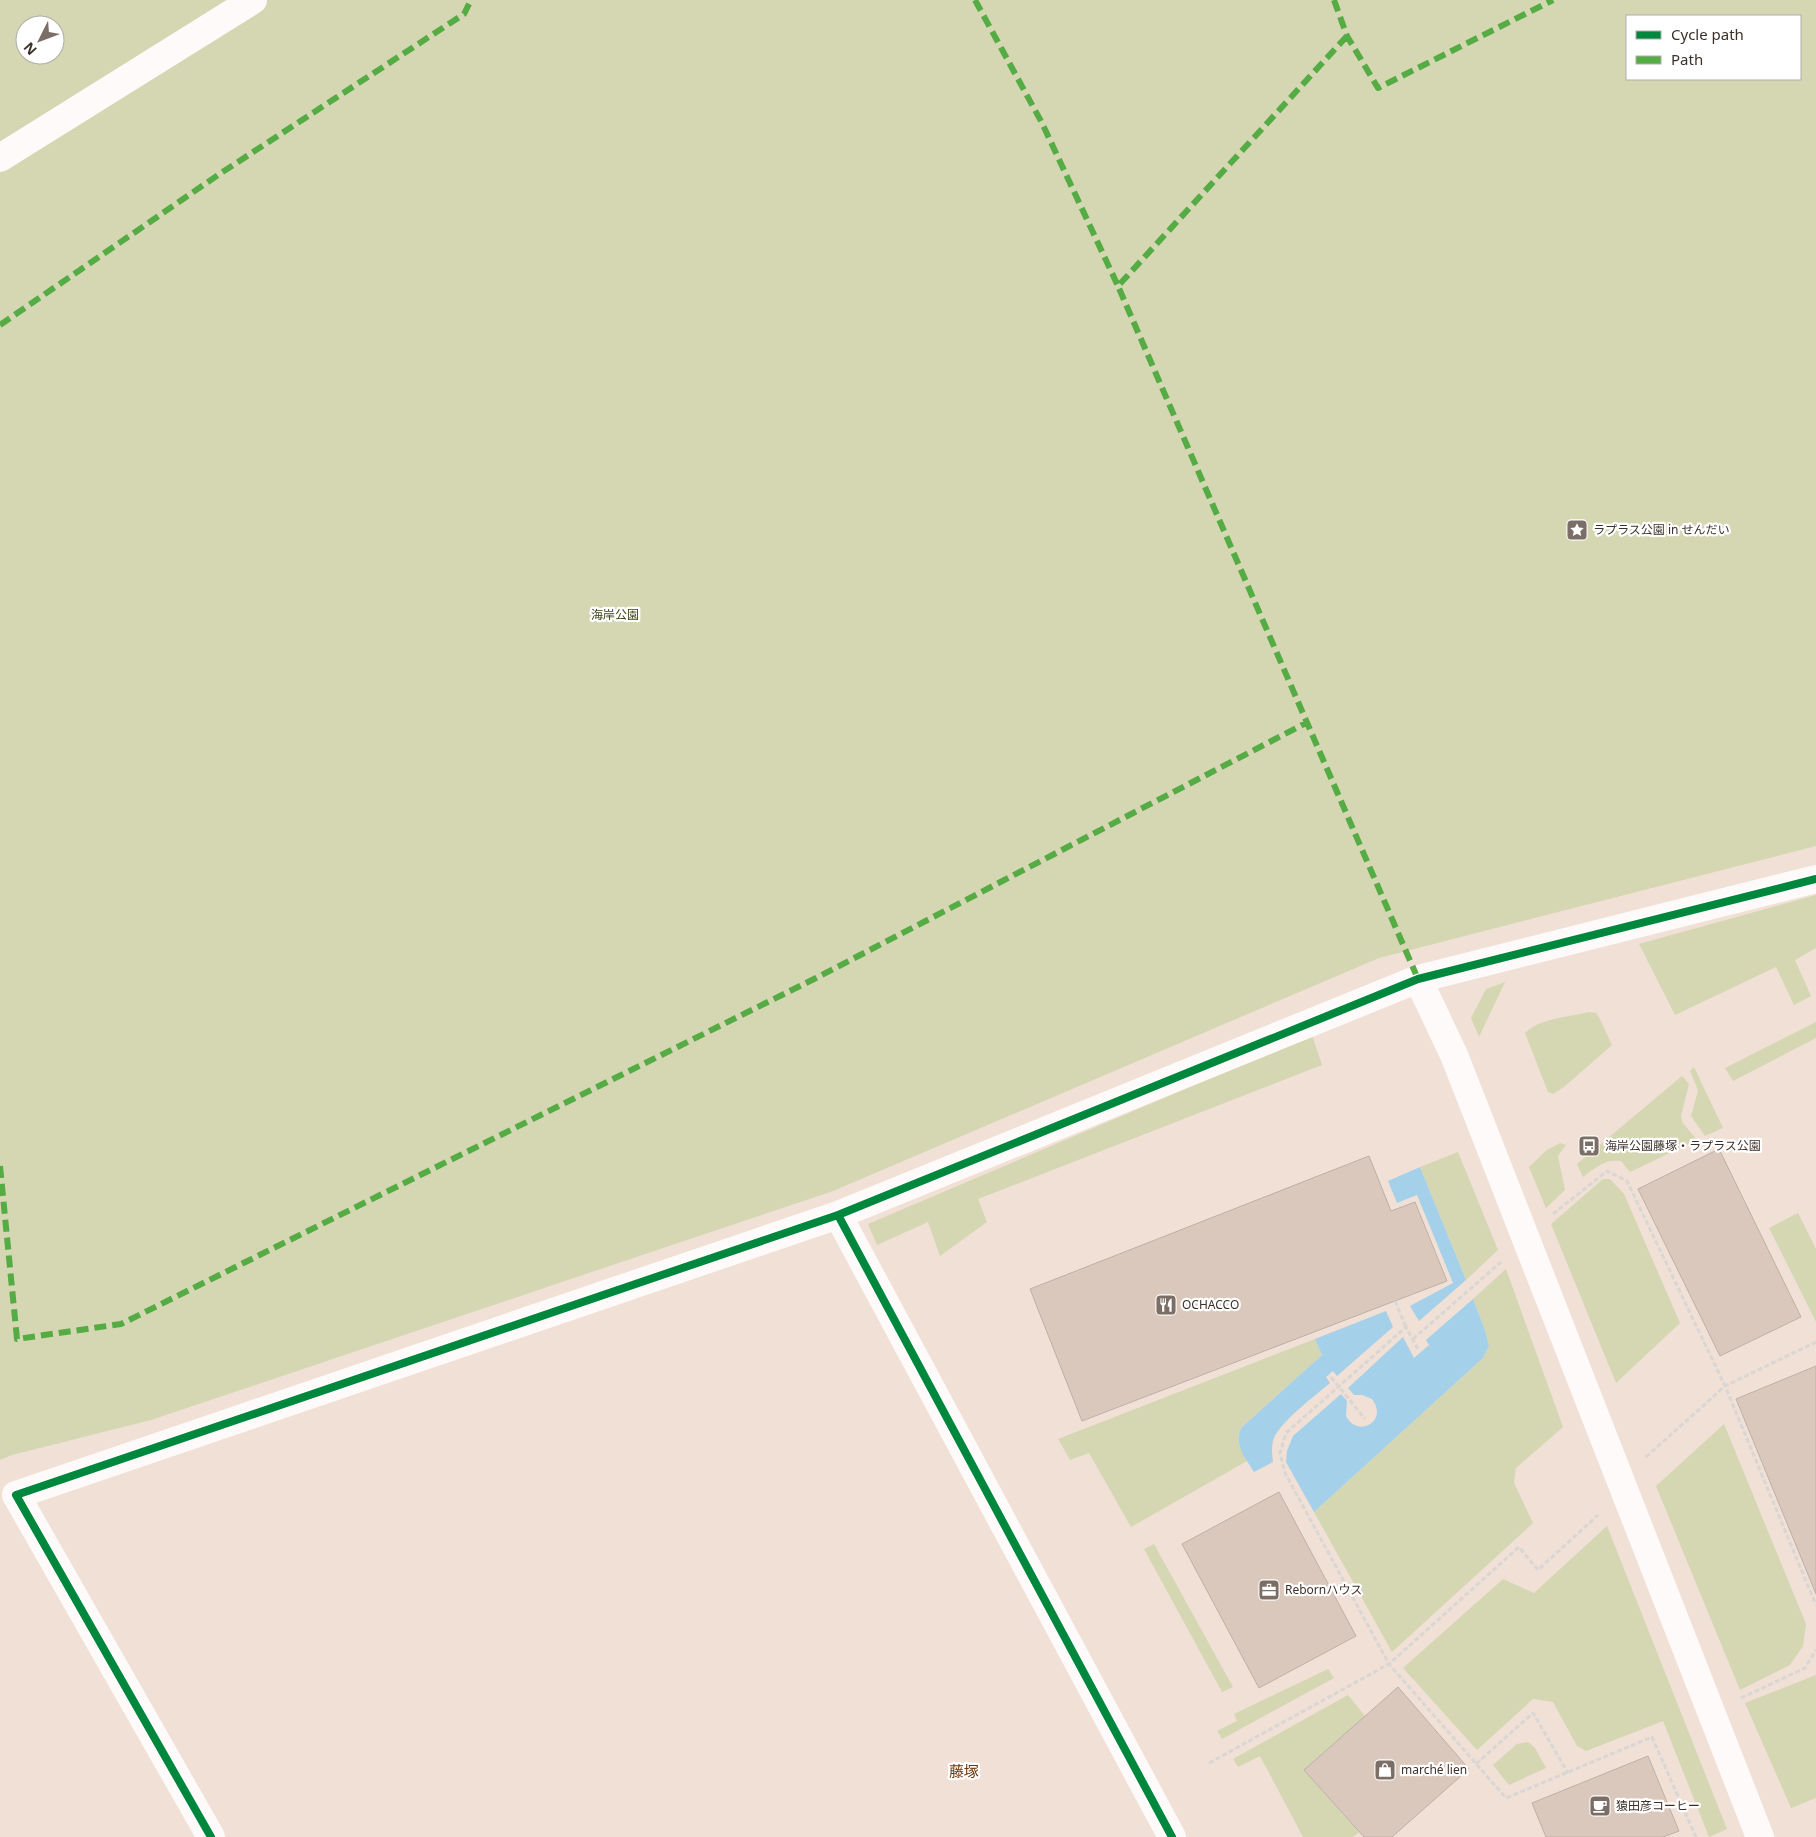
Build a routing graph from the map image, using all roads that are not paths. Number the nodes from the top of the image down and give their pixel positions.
1 (253, 0) edge
2 (0, 158) edge
3 (1816, 879) edge
4 (1418, 979) junction
5 (838, 1215) junction
6 (8, 1498) edge
7 (211, 1837) edge
8 (1172, 1837) edge
9 (1760, 1837) edge

1 - 2 street
3 - 4 street
4 - 5 street
4 - 9 street
5 - 6 street
5 - 8 street
6 - 7 street

